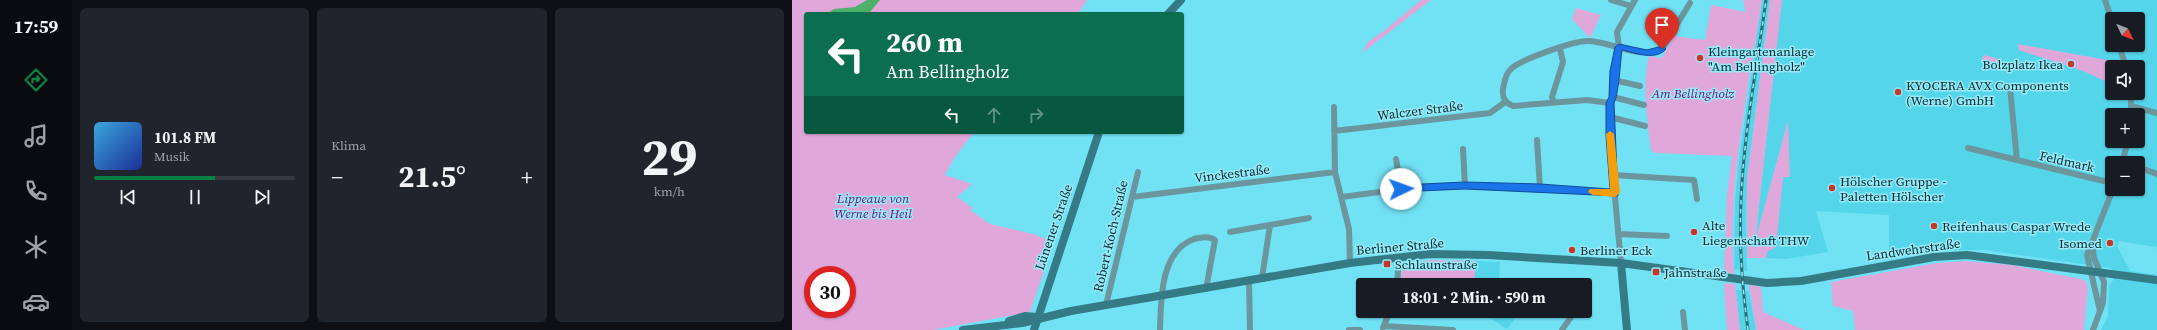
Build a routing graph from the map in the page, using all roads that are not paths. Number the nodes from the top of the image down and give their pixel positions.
1 (1181, 0) edge
2 (1611, 0) edge
3 (2106, 0) edge
4 (1633, 3) edge
5 (1690, 3) dead end
6 (1170, 12) edge
7 (2109, 12) edge
8 (1619, 47) junction
9 (1560, 49) junction
10 (1614, 80) junction
11 (1640, 86) dead end
12 (2010, 88) dead end
13 (1611, 100) junction
14 (2131, 100) edge
15 (1505, 102) junction
16 (1554, 102) junction
17 (1644, 104) dead end
18 (2131, 106) joint
19 (1334, 108) dead end
20 (2157, 113) edge
21 (1610, 118) junction
22 (1645, 126) dead end
23 (1334, 131) junction
24 (1098, 134) edge
25 (1537, 140) dead end
26 (1968, 148) dead end
27 (1463, 149) dead end
28 (1396, 159) dead end
29 (2017, 160) junction
30 (2145, 170) edge
31 (1138, 172) dead end
32 (1335, 172) junction
33 (2157, 174) edge
34 (1613, 175) junction
35 (2105, 181) edge
36 (1465, 186) junction
37 (1540, 188) junction
38 (1401, 189) junction
39 (1615, 193) junction
40 (2109, 196) edge
41 (1132, 197) junction
42 (1342, 197) junction
43 (1697, 199) dead end
44 (1309, 218) dead end
45 (1270, 225) junction
46 (1230, 232) dead end
47 (1618, 234) junction
48 (1667, 236) dead end
49 (2092, 243) junction
50 (1399, 257) junction
51 (1350, 263) junction
52 (1621, 263) junction
53 (2090, 270) junction
54 (2101, 272) junction
55 (1262, 278) junction
56 (1398, 278) edge
57 (1249, 280) junction
58 (2157, 280) edge
59 (1767, 283) joint
60 (1206, 288) junction
61 (1162, 296) junction
62 (1106, 305) junction
63 (2100, 311) junction
64 (1683, 312) dead end
65 (1038, 318) junction
66 (1387, 318) edge
67 (1570, 318) edge
68 (1383, 328) edge
69 (963, 330) edge
70 (1034, 330) edge
71 (1160, 330) edge
72 (1250, 330) edge
73 (1349, 330) edge
74 (1360, 330) edge
75 (1452, 330) edge
76 (1562, 330) edge
77 (1627, 330) edge
78 (1685, 330) edge
79 (2093, 330) edge

1 - 6 street
2 - 4 street
3 - 7 street
4 - 8 street
5 - 8 street
8 - 9 street
8 - 10 street
9 - 15 street
9 - 16 street
10 - 11 street
10 - 13 street
12 - 29 street
13 - 16 street
13 - 17 street
13 - 21 street
14 - 18 street
15 - 16 street
15 - 23 street, Walczer Straße
18 - 20 street
19 - 23 street
21 - 22 street
21 - 34 street
23 - 32 street
24 - 65 street, Lünener Straße
25 - 37 street
26 - 29 street, Feldmark
27 - 36 street
28 - 38 street
29 - 35 street, Feldmark
30 - 33 street
31 - 41 street, Robert-Koch-Straße
32 - 41 street, Vinckestraße
32 - 42 street
34 - 39 street
34 - 43 street
36 - 37 street
36 - 38 street
37 - 39 street
38 - 42 street
39 - 47 street
40 - 49 street
41 - 62 street, Robert-Koch-Straße
42 - 51 street
44 - 45 street
45 - 46 street
45 - 55 street
47 - 48 street
47 - 52 street
49 - 53 street
49 - 54 street
50 - 51 street, Berliner Straße
50 - 52 street, Berliner Straße
50 - 56 street
51 - 55 street, Berliner Straße
52 - 59 street, Berliner Straße
52 - 77 street
53 - 54 street, Landwehrstraße
53 - 59 street, Landwehrstraße
53 - 63 street
54 - 58 street, Landwehrstraße
54 - 63 street
55 - 57 street, Berliner Straße
57 - 60 street, Berliner Straße
57 - 72 street
60 - 61 street, Berliner Straße
60 - 61 street
61 - 62 street, Berliner Straße
61 - 71 street
62 - 65 street, Berliner Straße
63 - 79 street
64 - 78 street
65 - 69 street, Berliner Straße
65 - 70 street, Lünener Straße
66 - 68 street
67 - 76 street
68 - 75 street
73 - 74 street

